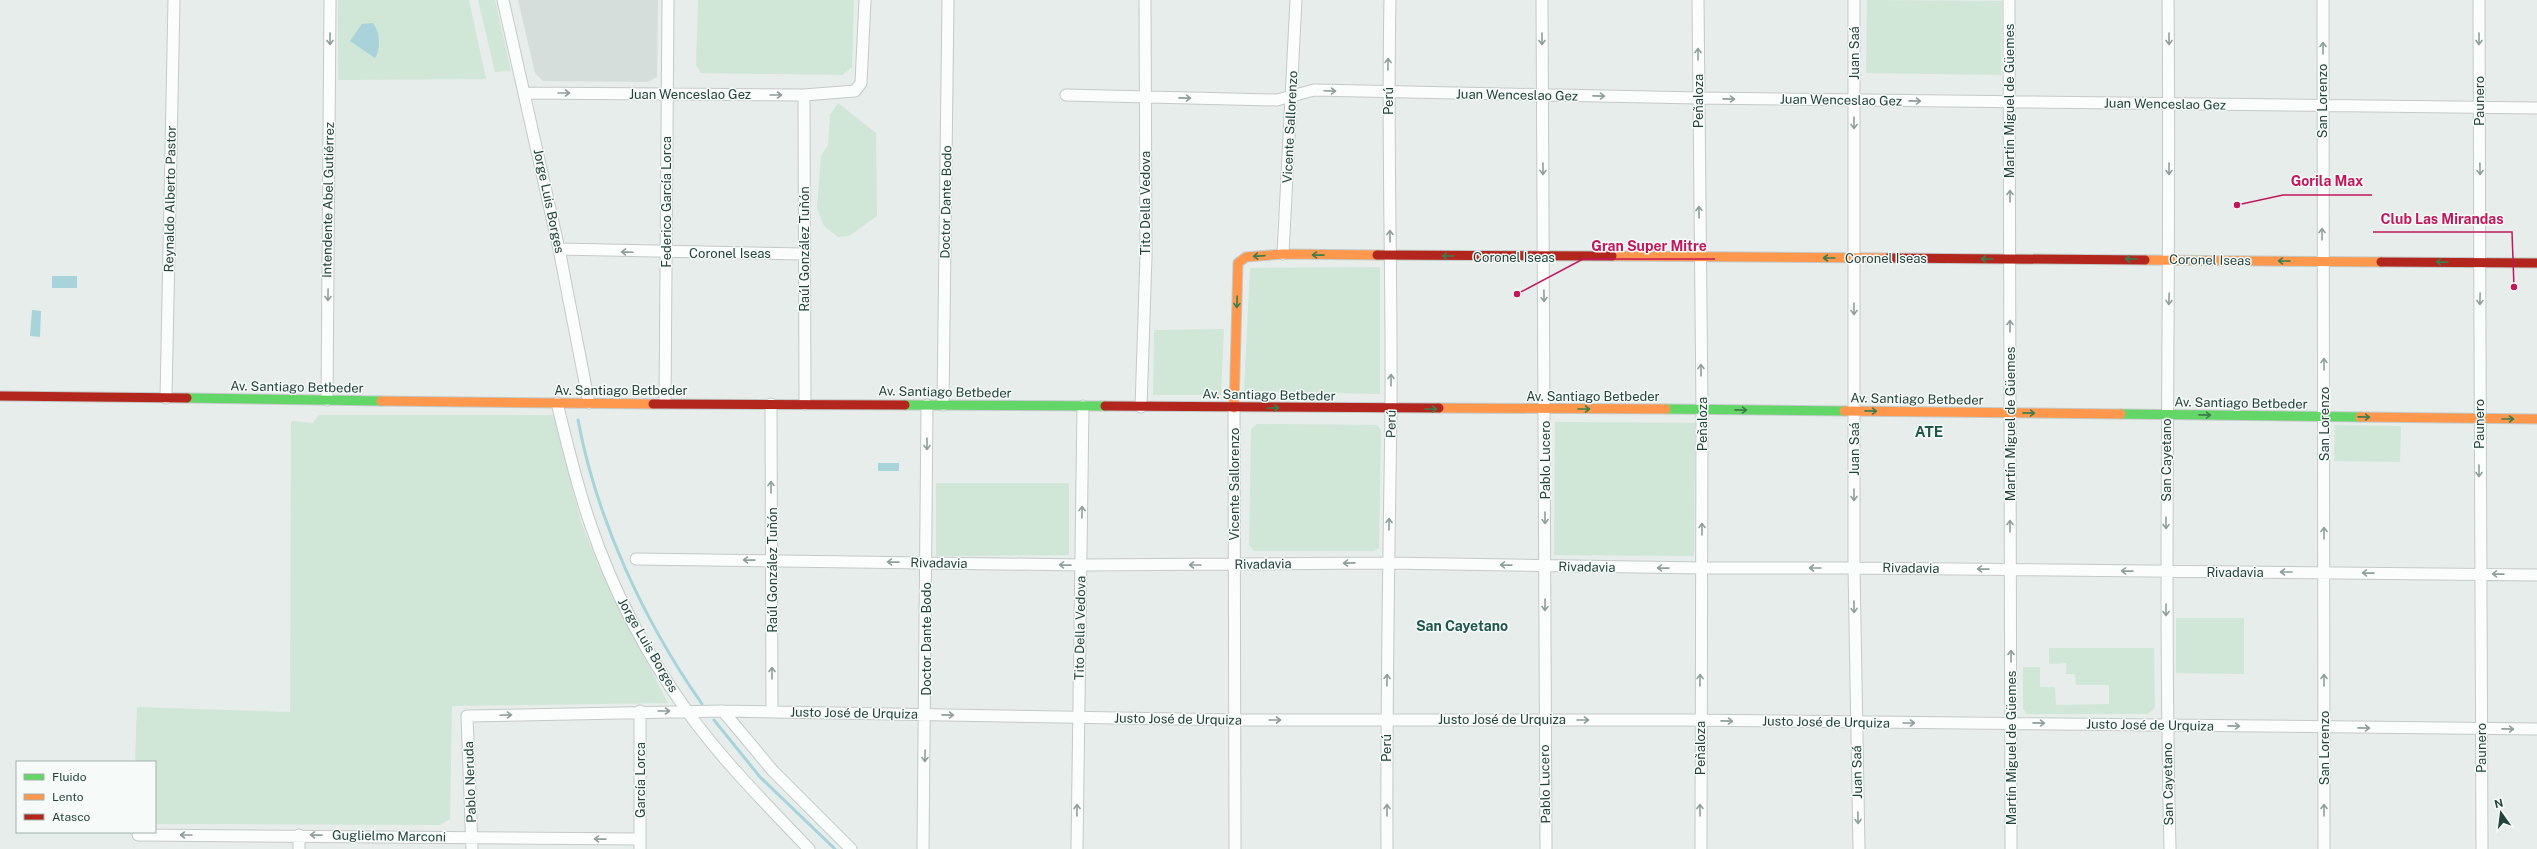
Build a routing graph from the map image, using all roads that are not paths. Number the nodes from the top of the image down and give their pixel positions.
1 (174, 0) edge
2 (330, 0) edge
3 (503, 0) edge
4 (668, 0) edge
5 (865, 0) edge
6 (948, 0) edge
7 (1145, 0) edge
8 (1296, 0) edge
9 (1390, 0) edge
10 (1542, 0) edge
11 (1698, 0) edge
12 (1854, 0) edge
13 (2009, 0) edge
14 (2168, 0) edge
15 (2323, 0) edge
16 (2479, 0) edge
17 (525, 93) junction
18 (1388, 93) junction
19 (667, 94) junction
20 (804, 95) junction
21 (1066, 95) dead end
22 (1543, 95) junction
23 (1292, 96) junction
24 (1146, 98) junction
25 (1698, 98) junction
26 (1854, 100) junction
27 (2009, 102) junction
28 (2169, 104) junction
29 (2322, 105) junction
30 (2479, 107) junction
31 (2537, 108) edge
32 (560, 249) junction
33 (666, 253) junction
34 (804, 254) junction
35 (1283, 254) junction
36 (1391, 256) junction
37 (1543, 257) junction
38 (1700, 258) junction
39 (1854, 258) junction
40 (2010, 259) junction
41 (2170, 260) junction
42 (2322, 261) junction
43 (1238, 263) joint
44 (2481, 263) junction
45 (2537, 263) edge
46 (0, 396) edge
47 (166, 398) junction
48 (327, 400) junction
49 (557, 403) junction
50 (589, 403) junction
51 (665, 403) junction
52 (771, 404) junction
53 (805, 404) junction
54 (927, 404) junction
55 (943, 405) junction
56 (1083, 406) junction
57 (1140, 407) junction
58 (1234, 408) junction
59 (1391, 409) junction
60 (1546, 409) junction
61 (1702, 409) junction
62 (1854, 411) junction
63 (2010, 413) junction
64 (2166, 414) junction
65 (2325, 417) junction
66 (2479, 418) junction
67 (2537, 419) edge
68 (636, 559) dead end
69 (772, 561) junction
70 (926, 563) junction
71 (1388, 563) junction
72 (1081, 565) junction
73 (1234, 565) junction
74 (1545, 566) junction
75 (1702, 568) junction
76 (1854, 568) junction
77 (2010, 569) junction
78 (2166, 571) junction
79 (2325, 572) junction
80 (2479, 574) junction
81 (2537, 575) edge
82 (640, 711) junction
83 (687, 711) junction
84 (723, 711) junction
85 (772, 712) junction
86 (926, 714) junction
87 (467, 716) joint
88 (1079, 717) junction
89 (1544, 719) junction
90 (1236, 720) junction
91 (1386, 720) junction
92 (1700, 720) junction
93 (1856, 723) junction
94 (2011, 723) junction
95 (2167, 726) junction
96 (2324, 727) junction
97 (2481, 729) junction
98 (2537, 729) edge
99 (138, 835) dead end
100 (299, 835) junction
101 (472, 837) junction
102 (640, 844) edge
103 (299, 849) edge
104 (472, 849) edge
105 (809, 849) edge
106 (851, 849) edge
107 (923, 849) edge
108 (1077, 849) edge
109 (1235, 849) edge
110 (1387, 849) edge
111 (1546, 849) edge
112 (1701, 849) edge
113 (1859, 849) edge
114 (2011, 849) edge
115 (2170, 849) edge
116 (2324, 849) edge
117 (2482, 849) edge

1 - 47 street, Reynaldo Alberto Pastor
2 -> 48 street, Intendente Abel Gutiérrez
3 - 17 street, Jorge Luis Borges
4 - 19 street, Federico García Lorca
5 - 20 street, Juan Wenceslao Gez
6 - 55 street, Doctor Dante Bodo
7 - 24 street, Tito Della Vedova
8 - 23 street, Vicente Sallorenzo
18 -> 9 street, Perú
10 -> 22 street, Pablo Lucero
25 -> 11 street, Peñaloza
12 - 26 street, Juan Saá
13 - 27 street, Martín Miguel de Güemes
14 -> 28 street, San Cayetano
29 -> 15 street, San Lorenzo
16 -> 30 street, Paunero
17 -> 19 street, Juan Wenceslao Gez
17 - 32 street, Jorge Luis Borges
18 - 22 street, Juan Wenceslao Gez
23 -> 18 street, Juan Wenceslao Gez
36 -> 18 street, Perú
19 -> 20 street, Juan Wenceslao Gez
19 - 33 street, Federico García Lorca
20 - 34 street, Raúl González Tuñón
21 - 24 street, Juan Wenceslao Gez
22 -> 25 street, Juan Wenceslao Gez
22 -> 37 street, Pablo Lucero
24 -> 23 street, Juan Wenceslao Gez
23 - 35 street, Vicente Sallorenzo
24 - 57 street, Tito Della Vedova
25 -> 26 street, Juan Wenceslao Gez
38 -> 25 street, Peñaloza
26 -> 27 street, Juan Wenceslao Gez
26 -> 39 street, Juan Saá
27 - 28 street, Juan Wenceslao Gez
40 -> 27 street, Martín Miguel de Güemes
28 - 29 street, Juan Wenceslao Gez
28 -> 41 street, San Cayetano
29 - 30 street, Juan Wenceslao Gez
42 -> 29 street, San Lorenzo
30 - 31 street, Juan Wenceslao Gez
30 -> 44 street, Paunero
33 -> 32 street, Coronel Iseas
32 - 50 street, Jorge Luis Borges
33 - 34 street, Coronel Iseas
33 - 51 street, Federico García Lorca
34 - 53 street, Raúl González Tuñón
36 -> 35 main road, Coronel Iseas
35 -> 43 main road, Coronel Iseas
37 -> 36 main road, Coronel Iseas
59 -> 36 street, Perú
37 - 38 main road, Coronel Iseas
37 -> 60 street, Pablo Lucero
39 -> 38 main road, Coronel Iseas
61 -> 38 street, Peñaloza
40 -> 39 main road, Coronel Iseas
39 -> 62 street, Juan Saá
41 -> 40 main road, Coronel Iseas
63 -> 40 street, Martín Miguel de Güemes
42 -> 41 main road, Coronel Iseas
41 -> 64 street, San Cayetano
44 -> 42 main road, Coronel Iseas
65 -> 42 street, San Lorenzo
43 -> 58 main road, Vicente Sallorenzo
44 - 45 main road, Coronel Iseas
44 -> 66 street, Paunero
46 - 47 main road, Av. Santiago Betbeder
47 - 48 main road, Av. Santiago Betbeder
48 - 49 main road, Av. Santiago Betbeder
49 - 50 main road, Av. Santiago Betbeder
49 - 83 street, Jorge Luis Borges
50 - 51 main road, Av. Santiago Betbeder
51 - 52 main road, Av. Santiago Betbeder
52 - 53 main road, Av. Santiago Betbeder
69 -> 52 street, Raúl González Tuñón
53 - 54 main road, Av. Santiago Betbeder
54 - 55 main road, Av. Santiago Betbeder
54 -> 70 street, Doctor Dante Bodo
55 - 56 main road, Av. Santiago Betbeder
56 - 57 main road, Av. Santiago Betbeder
72 -> 56 street, Tito Della Vedova
57 - 58 main road, Av. Santiago Betbeder
58 -> 59 main road, Av. Santiago Betbeder
58 - 73 street, Vicente Sallorenzo
59 -> 60 main road, Av. Santiago Betbeder
71 -> 59 street, Perú
60 -> 61 main road, Av. Santiago Betbeder
60 -> 74 street, Pablo Lucero
61 -> 62 main road, Av. Santiago Betbeder
75 -> 61 street, Peñaloza
62 -> 63 main road, Av. Santiago Betbeder
62 -> 76 street, Juan Saá
63 -> 64 main road, Av. Santiago Betbeder
77 -> 63 street, Martín Miguel de Güemes
64 -> 65 main road, Av. Santiago Betbeder
64 -> 78 street, San Cayetano
65 -> 66 main road, Av. Santiago Betbeder
79 -> 65 street, San Lorenzo
66 -> 67 main road, Av. Santiago Betbeder
66 -> 80 street, Paunero
69 -> 68 street, Rivadavia
70 -> 69 street, Rivadavia
85 -> 69 street, Raúl González Tuñón
72 -> 70 street, Rivadavia
70 - 86 street, Doctor Dante Bodo
71 -> 73 street, Rivadavia
74 -> 71 street, Rivadavia
91 -> 71 street, Perú
73 -> 72 street, Rivadavia
72 - 88 street, Tito Della Vedova
73 - 90 street, Vicente Sallorenzo
75 -> 74 street, Rivadavia
74 -> 89 street, Pablo Lucero
76 -> 75 street, Rivadavia
92 -> 75 street, Peñaloza
77 -> 76 street, Rivadavia
76 -> 93 street, Juan Saá
78 -> 77 street, Rivadavia
94 -> 77 street, Martín Miguel de Güemes
79 -> 78 street, Rivadavia
78 -> 95 street, San Cayetano
80 -> 79 street, Rivadavia
96 -> 79 street, San Lorenzo
81 -> 80 street, Rivadavia
80 - 97 street, Paunero
82 -> 83 street, Justo José de Urquiza
87 -> 82 street, Justo José de Urquiza
82 - 102 street, García Lorca
83 - 84 street, Justo José de Urquiza
83 - 105 street, Jorge Luis Borges
84 - 85 street, Justo José de Urquiza
84 - 106 street
85 - 86 street, Justo José de Urquiza
86 -> 88 street, Justo José de Urquiza
86 -> 107 street, Doctor Dante Bodo
87 - 101 street, Pablo Neruda
88 - 90 street, Justo José de Urquiza
108 -> 88 street, Tito Della Vedova
89 - 91 street, Justo José de Urquiza
89 -> 92 street, Justo José de Urquiza
89 - 111 street, Pablo Lucero
90 -> 91 street, Justo José de Urquiza
90 - 109 street, Vicente Sallorenzo
110 -> 91 street, Perú
92 -> 93 street, Justo José de Urquiza
112 -> 92 street, Peñaloza
93 -> 94 street, Justo José de Urquiza
93 -> 113 street, Juan Saá
94 -> 95 street, Justo José de Urquiza
94 - 114 street, Martín Miguel de Güemes
95 -> 96 street, Justo José de Urquiza
95 - 115 street, San Cayetano
96 -> 97 street, Justo José de Urquiza
116 -> 96 street, San Lorenzo
97 -> 98 street, Justo José de Urquiza
97 - 117 street, Paunero
100 -> 99 street, Guglielmo Marconi
101 -> 100 street, Guglielmo Marconi
100 - 103 street
102 -> 101 street, Guglielmo Marconi
101 - 104 street, Pablo Neruda

